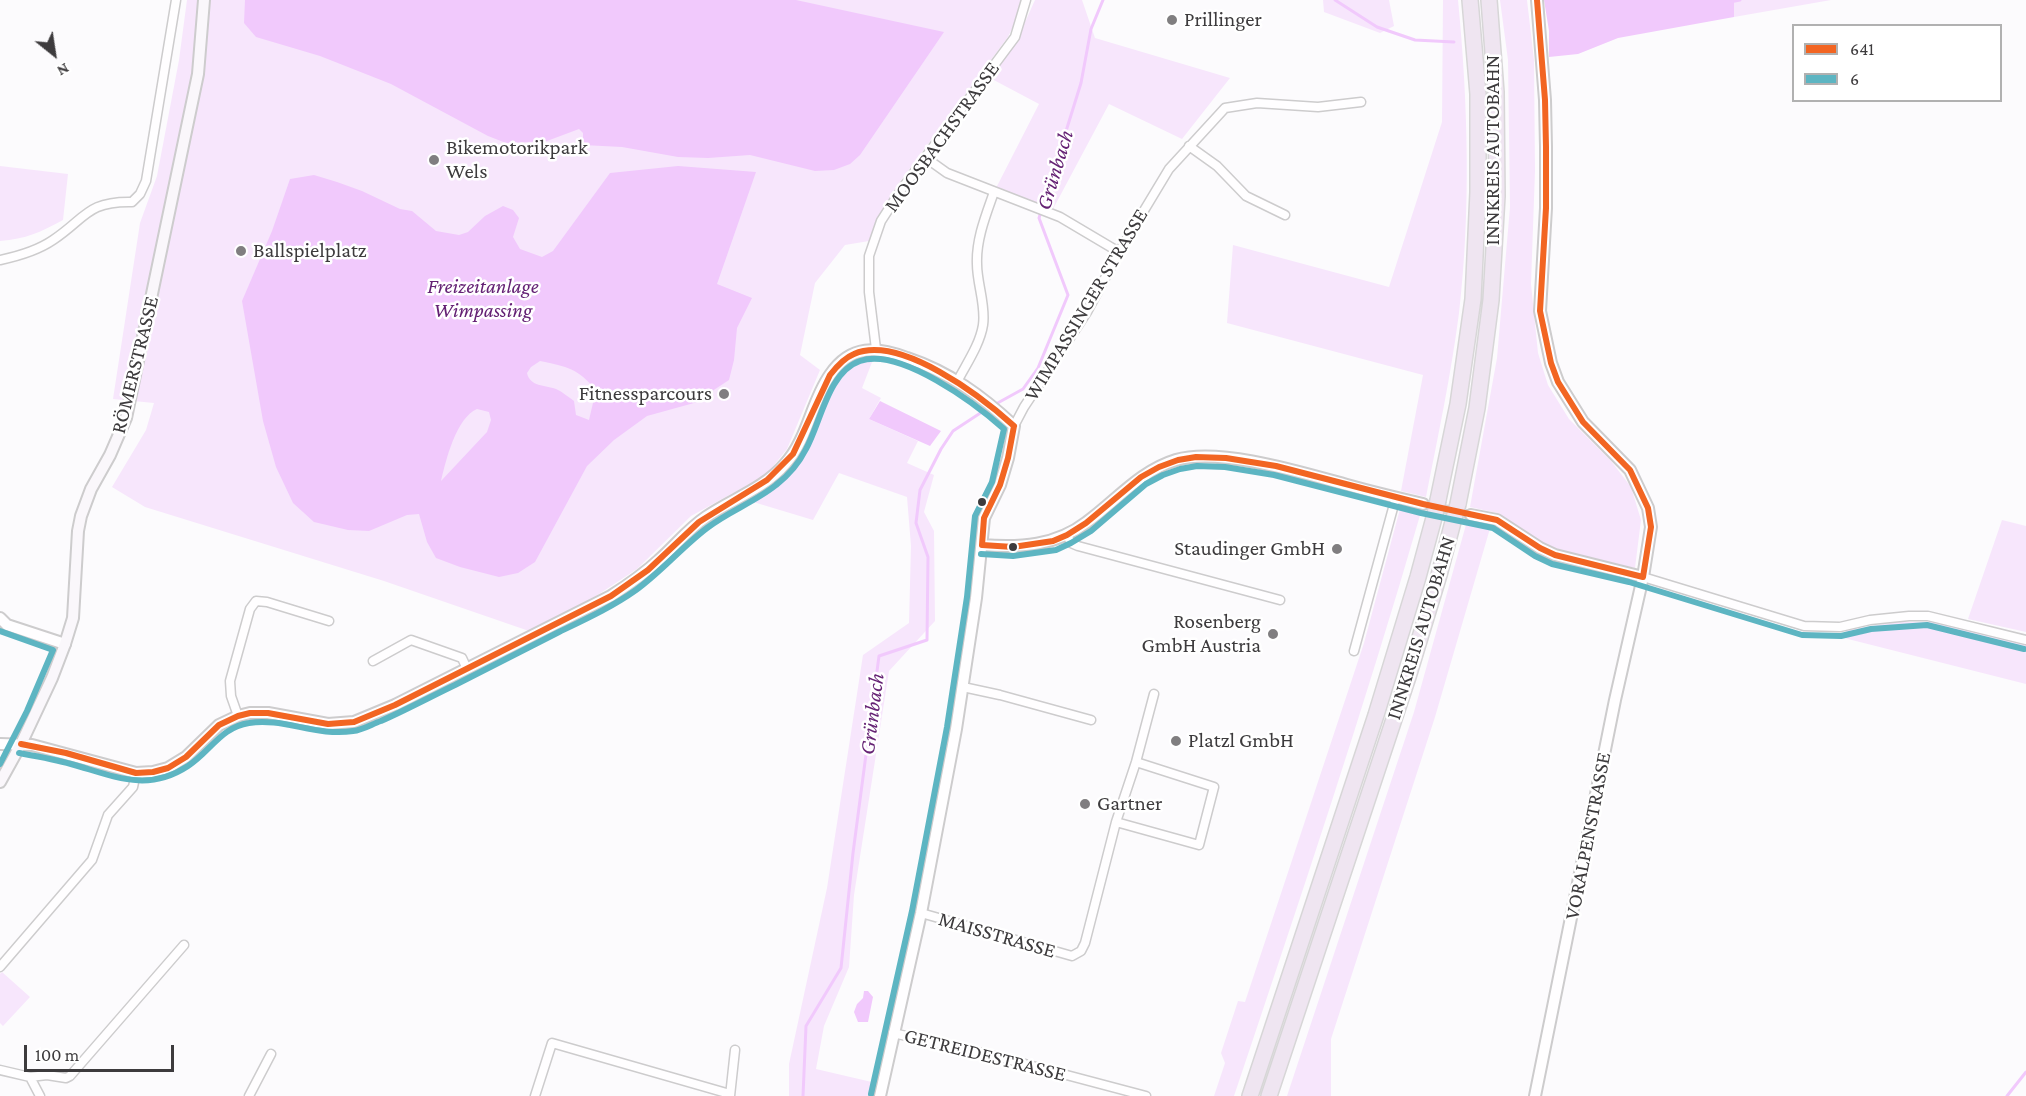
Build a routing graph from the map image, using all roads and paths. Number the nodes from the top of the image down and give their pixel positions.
1 (176, 0) edge
2 (204, 0) edge
3 (1026, 0) edge
4 (1470, 0) edge
5 (1489, 0) edge
6 (1536, 0) edge
7 (1361, 102) dead end
8 (1189, 146) junction
9 (926, 158) junction
10 (994, 192) junction
11 (1285, 215) dead end
12 (1119, 252) junction
13 (0, 260) edge
14 (876, 349) junction
15 (958, 380) junction
16 (1014, 426) junction
17 (1396, 497) junction
18 (1432, 506) junction
19 (1471, 515) tunnel mouth
20 (1066, 535) junction
21 (982, 545) junction
22 (1643, 577) junction
23 (1280, 600) dead end
24 (0, 618) edge
25 (329, 621) dead end
26 (2026, 640) edge
27 (65, 644) junction
28 (1354, 651) dead end
29 (373, 661) dead end
30 (467, 669) junction
31 (963, 687) junction
32 (1154, 694) dead end
33 (238, 716) junction
34 (1090, 720) dead end
35 (0, 744) edge
36 (21, 744) junction
37 (1136, 762) junction
38 (136, 773) junction
39 (0, 782) edge
40 (1116, 822) junction
41 (921, 913) junction
42 (184, 945) dead end
43 (0, 967) edge
44 (893, 1033) junction
45 (735, 1050) dead end
46 (271, 1054) dead end
47 (0, 1070) edge
48 (30, 1077) junction
49 (730, 1095) edge
50 (40, 1096) edge
51 (249, 1096) edge
52 (536, 1096) edge
53 (880, 1096) edge
54 (1146, 1096) edge
55 (1250, 1096) edge
56 (1269, 1096) edge
57 (1535, 1096) edge

1 - 13 street
2 - 27 main road, RÖMERSTRASSE
3 - 9 street, MOOSBACHSTRASSE
4 - 18 highway, INNKREIS AUTOBAHN
5 - 56 highway, INNKREIS AUTOBAHN
6 - 22 street, VORALPENSTRASSE
7 - 8 street, WIMPASSINGER STRASSE
8 - 11 street
8 - 12 street, WIMPASSINGER STRASSE
9 - 10 street
9 - 14 street, MOOSBACHSTRASSE
10 - 12 street
10 - 15 street
12 - 16 street, WIMPASSINGER STRASSE
14 - 15 street, WIMPASSINGER STRASSE
14 - 30 street
15 - 16 street, WIMPASSINGER STRASSE
16 - 21 street
17 - 18 street
17 - 20 street
17 - 28 street
18 - 55 highway, INNKREIS AUTOBAHN
19 - 22 street
20 - 21 street
20 - 23 street
21 - 31 street
22 - 26 street
22 - 57 street, VORALPENSTRASSE
24 - 27 street
25 - 33 street
27 - 36 main road, RÖMERSTRASSE
29 - 30 street
30 - 33 street
31 - 34 street
31 - 41 street
32 - 37 street, MAISSTRASSE
33 - 38 street
35 - 36 street
36 - 38 street
36 - 39 main road, RÖMERSTRASSE
37 - 40 street, MAISSTRASSE
37 - 40 street
38 - 43 street
40 - 41 street, MAISSTRASSE
41 - 44 street
42 - 48 street
44 - 53 street
44 - 54 street, GETREIDESTRASSE
45 - 49 street
46 - 51 street
47 - 48 street
48 - 50 street
49 - 52 street

